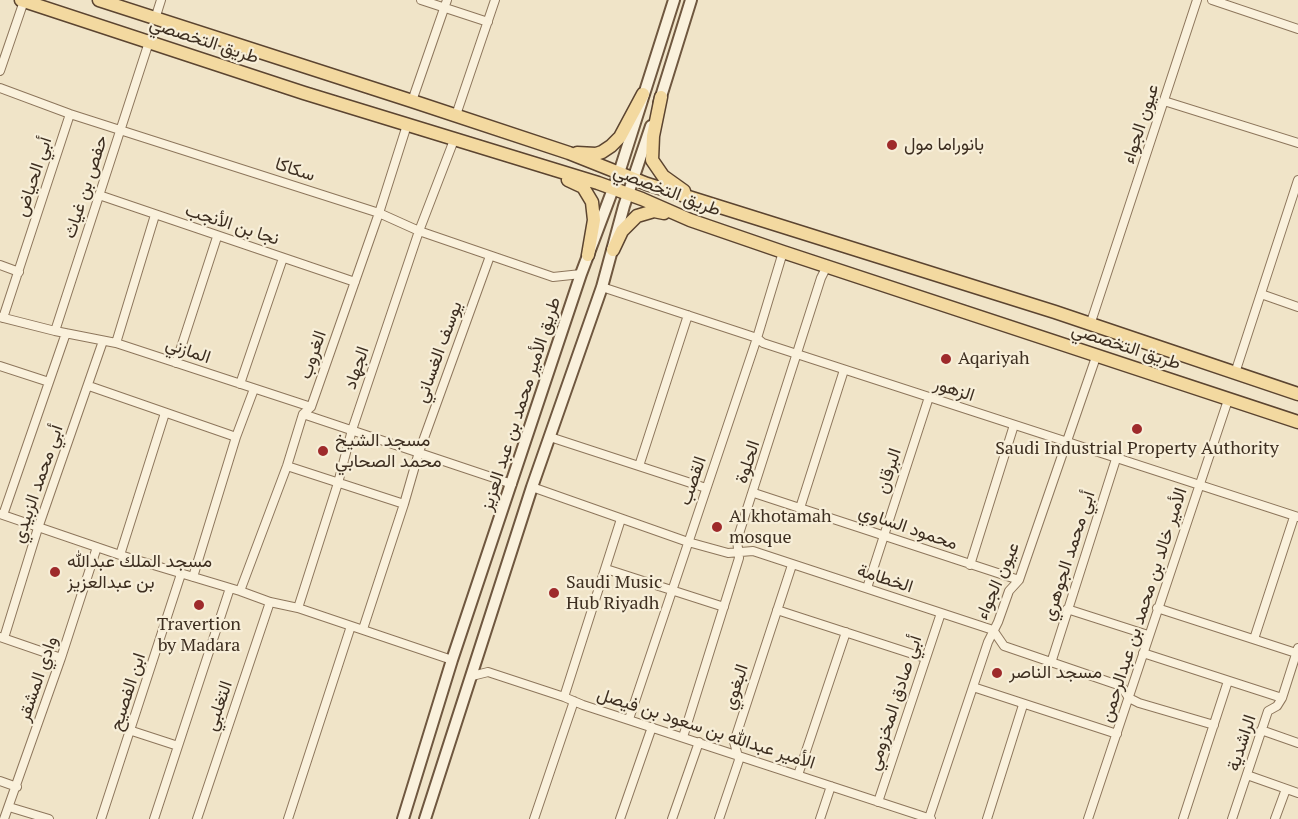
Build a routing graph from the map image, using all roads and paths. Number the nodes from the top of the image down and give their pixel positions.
1 (99, 0) edge
2 (161, 0) edge
3 (421, 0) edge
4 (495, 0) edge
5 (674, 0) edge
6 (691, 0) edge
7 (1197, 0) edge
8 (1212, 0) edge
9 (22, 1) edge
10 (445, 4) edge
11 (155, 19) junction
12 (488, 22) junction
13 (1298, 28) edge
14 (148, 42) junction
15 (0, 71) edge
16 (0, 88) edge
17 (643, 94) junction
18 (661, 98) junction
19 (412, 100) junction
20 (1164, 100) junction
21 (70, 114) junction
22 (456, 115) junction
23 (407, 125) junction
24 (120, 130) junction
25 (454, 140) junction
26 (1298, 143) edge
27 (568, 153) junction
28 (546, 168) junction
29 (619, 173) junction
30 (633, 178) junction
31 (1298, 180) edge
32 (614, 189) junction
33 (665, 190) junction
34 (629, 194) junction
35 (99, 195) junction
36 (695, 198) junction
37 (655, 204) junction
38 (379, 213) junction
39 (155, 215) junction
40 (690, 220) junction
41 (419, 231) junction
42 (217, 237) junction
43 (595, 239) junction
44 (614, 250) junction
45 (783, 252) junction
46 (588, 255) junction
47 (489, 256) junction
48 (283, 258) junction
49 (0, 265) edge
50 (828, 266) junction
51 (19, 272) junction
52 (581, 274) junction
53 (355, 282) junction
54 (602, 287) junction
55 (1261, 294) junction
56 (1298, 306) edge
57 (688, 315) junction
58 (2, 317) edge
59 (1090, 325) junction
60 (55, 332) junction
61 (66, 333) junction
62 (757, 338) junction
63 (103, 341) junction
64 (116, 343) junction
65 (798, 354) junction
66 (1096, 357) junction
67 (176, 363) junction
68 (0, 366) edge
69 (844, 370) junction
70 (1235, 374) junction
71 (49, 382) junction
72 (240, 384) junction
73 (89, 386) junction
74 (254, 389) junction
75 (1298, 394) edge
76 (929, 397) junction
77 (1228, 400) junction
78 (311, 407) junction
79 (165, 413) junction
80 (303, 414) junction
81 (1298, 422) edge
82 (1014, 425) junction
83 (352, 430) junction
84 (236, 437) junction
85 (550, 437) junction
86 (1066, 442) junction
87 (419, 452) junction
88 (1116, 459) junction
89 (286, 466) junction
90 (639, 466) junction
91 (338, 483) junction
92 (512, 484) junction
93 (1199, 485) junction
94 (532, 487) junction
95 (706, 488) junction
96 (754, 493) junction
97 (404, 504) junction
98 (800, 508) junction
99 (1, 514) edge
100 (1296, 517) edge
101 (621, 519) junction
102 (38, 528) junction
103 (884, 536) junction
104 (688, 542) junction
105 (97, 547) junction
106 (739, 553) junction
107 (120, 555) junction
108 (792, 565) junction
109 (970, 565) junction
110 (606, 569) junction
111 (181, 574) junction
112 (193, 577) junction
113 (1019, 580) junction
114 (230, 588) junction
115 (867, 588) junction
116 (672, 590) junction
117 (240, 591) junction
118 (270, 602) junction
119 (724, 607) junction
120 (298, 608) junction
121 (1157, 608) junction
122 (1067, 609) junction
123 (777, 610) junction
124 (941, 613) junction
125 (351, 626) junction
126 (363, 629) junction
127 (993, 630) junction
128 (846, 632) junction
129 (1148, 634) junction
130 (2, 638) edge
131 (1254, 639) junction
132 (1297, 650) edge
133 (1143, 653) junction
134 (61, 658) junction
135 (925, 658) junction
136 (452, 660) junction
137 (1051, 663) junction
138 (472, 676) junction
139 (1228, 681) junction
140 (973, 687) junction
141 (564, 697) junction
142 (1129, 698) junction
143 (1282, 698) junction
144 (574, 701) junction
145 (1023, 705) junction
146 (630, 719) junction
147 (1214, 725) junction
148 (652, 727) junction
149 (1261, 730) junction
150 (132, 731) junction
151 (1117, 734) junction
152 (683, 737) junction
153 (699, 742) junction
154 (1298, 743) edge
155 (178, 746) junction
156 (737, 755) junction
157 (798, 775) junction
158 (1246, 775) junction
159 (0, 781) edge
160 (831, 786) junction
161 (16, 787) junction
162 (1286, 789) junction
163 (1298, 793) edge
164 (878, 802) junction
165 (9, 807) junction
166 (4, 819) edge
167 (49, 819) edge
168 (101, 819) edge
169 (154, 819) edge
170 (197, 819) edge
171 (288, 819) edge
172 (403, 819) edge
173 (424, 819) edge
174 (534, 819) edge
175 (620, 819) edge
176 (672, 819) edge
177 (719, 819) edge
178 (820, 819) edge
179 (930, 819) edge
180 (987, 819) edge
181 (1088, 819) edge
182 (1183, 819) edge
183 (1232, 819) edge
184 (1275, 819) edge

1 - 11 main road, طريق التخصصي
2 - 11 street
3 - 10 street
4 - 12 street
5 - 17 main road, طريق الأمير محمد بن عبد العزيز
6 - 18 main road, طريق الأمير محمد بن عبد العزيز
7 - 20 street, عيون الجواء
8 - 13 street
9 - 14 main road, طريق التخصصي
9 - 15 street
10 - 12 street
10 - 19 street
11 - 19 main road, طريق التخصصي
12 - 22 street
14 - 23 main road, طريق التخصصي
14 - 24 street, حفص بن غياث
16 - 21 street, سكاكا
17 - 27 main road
17 - 29 main road, طريق الأمير محمد بن عبد العزيز
18 - 30 main road, طريق الأمير محمد بن عبد العزيز
18 - 36 main road
19 - 22 main road, طريق التخصصي
20 - 26 street
20 - 59 street, عيون الجواء
21 - 24 street, سكاكا
21 - 51 street, أبي الحياض
22 - 27 main road, طريق التخصصي
23 - 25 main road, طريق التخصصي
23 - 38 street, الغروب
24 - 35 street, حفص بن غياث
24 - 38 street, سكاكا
25 - 28 main road, طريق التخصصي
25 - 41 street, الجهاد
27 - 29 main road, طريق التخصصي
28 - 32 main road, طريق التخصصي
28 - 46 main road
29 - 30 main road, طريق التخصصي
29 - 32 main road, طريق الأمير محمد بن عبد العزيز
30 - 33 main road, طريق التخصصي
30 - 34 main road, طريق الأمير محمد بن عبد العزيز
31 - 55 street
32 - 34 main road, طريق التخصصي
32 - 43 main road, طريق الأمير محمد بن عبد العزيز
33 - 36 main road, طريق التخصصي
33 - 37 main road
34 - 37 main road, طريق التخصصي
34 - 44 main road, طريق الأمير محمد بن عبد العزيز
35 - 39 street, نجا بن الأنجب
35 - 60 street, حفص بن غياث
36 - 59 main road, طريق التخصصي
37 - 40 main road, طريق التخصصي
38 - 41 street, سكاكا
38 - 53 street, الغروب
39 - 42 street, نجا بن الأنجب
39 - 64 street
40 - 44 main road
40 - 45 main road, طريق التخصصي
41 - 47 street, سكاكا
41 - 83 street, الجهاد
42 - 48 street, نجا بن الأنجب
42 - 67 street
43 - 44 main road
43 - 46 main road, طريق الأمير محمد بن عبد العزيز
44 - 54 main road, طريق الأمير محمد بن عبد العزيز
45 - 50 main road, طريق التخصصي
45 - 62 street, القصب
46 - 52 main road, طريق الأمير محمد بن عبد العزيز
47 - 52 street, سكاكا
47 - 87 street, يوسف الغساني
48 - 53 street, نجا بن الأنجب
48 - 72 street
49 - 51 street
50 - 65 street, الحلوة
50 - 66 main road, طريق التخصصي
51 - 58 street, أبي الحياض
52 - 92 main road, طريق الأمير محمد بن عبد العزيز
53 - 78 street, الغروب
54 - 57 street, الزهور
54 - 85 main road, طريق الأمير محمد بن عبد العزيز
55 - 56 street
55 - 70 street
57 - 62 street, الزهور
57 - 90 street
58 - 60 street
59 - 70 main road, طريق التخصصي
60 - 61 street, المازني
61 - 63 street, المازني
61 - 71 street
62 - 65 street, الزهور
62 - 95 street, القصب
63 - 64 street, المازني
63 - 73 street, أبي محمد الزبيدي
64 - 67 street, المازني
65 - 69 street, الزهور
65 - 96 street, الحلوة
66 - 77 main road, طريق التخصصي
66 - 86 street, عيون الجواء
67 - 72 street, المازني
68 - 71 street
69 - 76 street, الزهور
69 - 98 street
70 - 75 main road, طريق التخصصي
71 - 99 street
72 - 74 street, المازني
73 - 79 street
73 - 102 street, أبي محمد الزبيدي
74 - 78 street, المازني
74 - 84 street
76 - 82 street, الزهور
76 - 103 street, البرقان
77 - 81 main road, طريق التخصصي
77 - 93 street, الأمير خالد بن محمد بن عبدالرحمن
78 - 80 street, الغروب
79 - 84 street
79 - 107 street
80 - 83 street
80 - 89 street
82 - 86 street, الزهور
82 - 109 street
83 - 87 street
83 - 91 street, الجهاد
84 - 112 street
85 - 90 street
85 - 94 main road, طريق الأمير محمد بن عبد العزيز
86 - 88 street, الزهور
86 - 113 street, عيون الجواء
87 - 92 street
87 - 97 street, يوسف الغساني
88 - 93 street, الزهور
88 - 122 street, أبي محمد الجوهري
89 - 91 street
89 - 117 street
90 - 95 street
91 - 97 street
91 - 120 street, الجهاد
92 - 136 main road, طريق الأمير محمد بن عبد العزيز
93 - 100 street, الزهور
93 - 121 street, الأمير خالد بن محمد بن عبدالرحمن
94 - 101 street, الخطامة
94 - 138 main road, طريق الأمير محمد بن عبد العزيز
95 - 104 street, القصب
96 - 98 street, محمود الساوي
96 - 106 street, الحلوة
97 - 126 street, يوسف الغساني
98 - 103 street, محمود الساوي
99 - 102 street
100 - 131 street
101 - 104 street, الخطامة
101 - 110 street
102 - 105 street
102 - 130 street, أبي محمد الزبيدي
103 - 109 street, محمود الساوي
103 - 115 street, البرقان
104 - 106 street, الخطامة
104 - 116 street, القصب
105 - 107 street
105 - 134 street, وادي المشقر
106 - 108 street, الخطامة
106 - 119 street, الحلوة
107 - 111 street
108 - 115 street, الخطامة
108 - 123 street, البغوي
109 - 113 street, محمود الساوي
110 - 116 street
110 - 141 street
111 - 112 street
111 - 150 street, ابن الفصيح
112 - 114 street
113 - 127 street, عيون الجواء
114 - 117 street
114 - 155 street
115 - 124 street, الخطامة
116 - 119 street
116 - 146 street, القصب
117 - 118 street
118 - 120 street
118 - 170 street, التغلبي
119 - 152 street, الحلوة
120 - 125 street
121 - 129 street, الأمير خالد بن محمد بن عبدالرحمن
121 - 131 street
122 - 129 street
122 - 137 street, أبي محمد الجوهري
123 - 128 street
123 - 156 street, البغوي
124 - 127 street, الخطامة
124 - 135 street, أبي صادق المخزومي
125 - 126 street
125 - 171 street
126 - 136 street
127 - 137 street, الخطامة
127 - 140 street, عيون الجواء
128 - 135 street
128 - 157 street
129 - 133 street, الأمير خالد بن محمد بن عبدالرحمن
130 - 134 street
131 - 132 street
132 - 143 street, الراشدية
133 - 139 street
133 - 142 street, الأمير خالد بن محمد بن عبدالرحمن
134 - 161 street, وادي المشقر
135 - 164 street, أبي صادق المخزومي
136 - 172 main road, طريق الأمير محمد بن عبد العزيز
137 - 142 street, الخطامة
138 - 141 street, الأمير عبدالله بن سعود بن فيصل
138 - 173 main road, طريق الأمير محمد بن عبد العزيز
139 - 143 street
139 - 147 street
140 - 145 street
140 - 179 street, عيون الجواء
141 - 144 street, الأمير عبدالله بن سعود بن فيصل
142 - 147 street, الخطامة
142 - 151 street, الأمير خالد بن محمد بن عبدالرحمن
143 - 149 street, الراشدية
144 - 146 street, الأمير عبدالله بن سعود بن فيصل
144 - 174 street
145 - 151 street
145 - 180 street
146 - 148 street, الأمير عبدالله بن سعود بن فيصل
147 - 182 street
148 - 152 street, الأمير عبدالله بن سعود بن فيصل
148 - 175 street
149 - 154 street
149 - 158 street, الراشدية
150 - 155 street
150 - 168 street, ابن الفصيح
151 - 181 street, الأمير خالد بن محمد بن عبدالرحمن
152 - 153 street, الأمير عبدالله بن سعود بن فيصل
153 - 156 street, الأمير عبدالله بن سعود بن فيصل
153 - 176 street
155 - 169 street
156 - 157 street, الأمير عبدالله بن سعود بن فيصل
156 - 177 street, البغوي
157 - 160 street, الأمير عبدالله بن سعود بن فيصل
158 - 162 street
158 - 183 street, الراشدية
159 - 161 street
160 - 164 street, الأمير عبدالله بن سعود بن فيصل
160 - 178 street
161 - 165 street, وادي المشقر
162 - 163 street
162 - 184 street
164 - 179 street, الأمير عبدالله بن سعود بن فيصل
165 - 166 street, وادي المشقر
165 - 167 street

